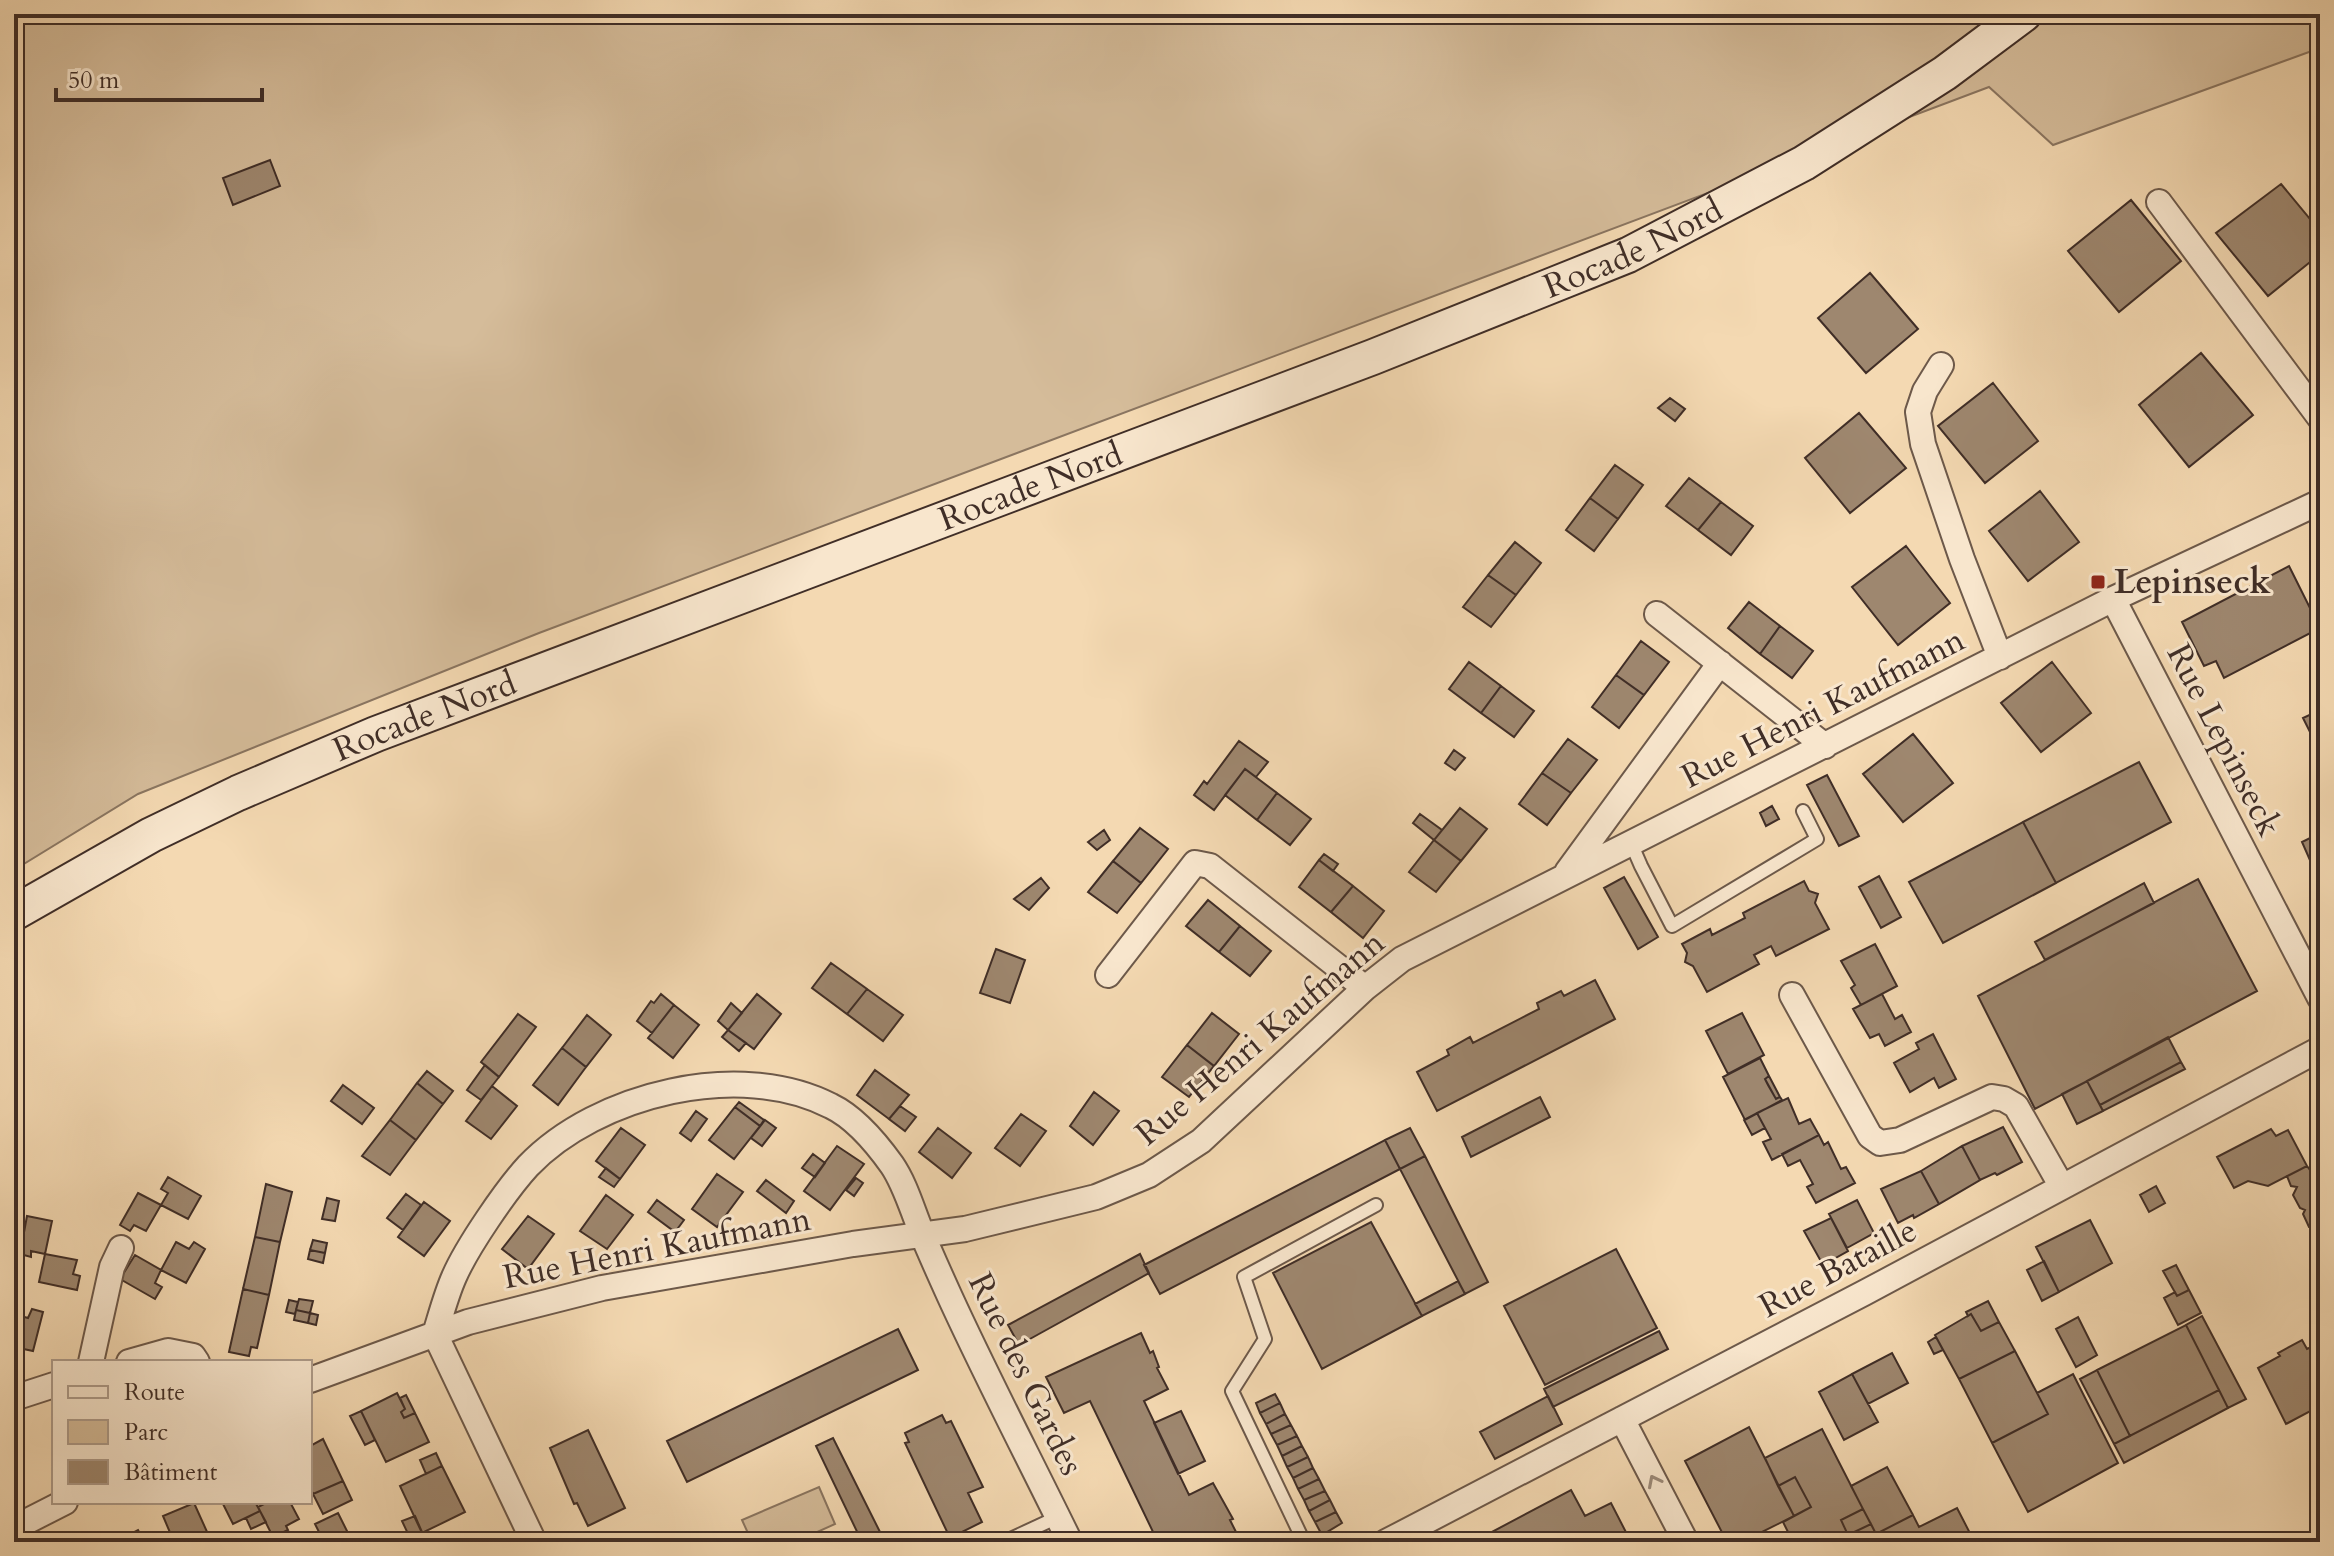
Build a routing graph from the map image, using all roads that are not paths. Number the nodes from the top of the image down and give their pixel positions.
1 (2024, 14) edge
2 (2159, 202) dead end
3 (1941, 365) dead end
4 (2320, 418) edge
5 (2320, 502) edge
6 (2113, 599) junction
7 (1657, 614) dead end
8 (2000, 657) junction
9 (1720, 663) junction
10 (1825, 746) junction
11 (1803, 811) dead end
12 (1631, 843) junction
13 (1563, 877) junction
14 (14, 913) edge
15 (1108, 975) dead end
16 (1365, 988) junction
17 (1792, 995) dead end
18 (2320, 998) edge
19 (2320, 1049) edge
20 (2062, 1187) junction
21 (1376, 1205) dead end
22 (922, 1235) junction
23 (121, 1248) dead end
24 (435, 1334) junction
25 (91, 1360) edge
26 (136, 1360) edge
27 (196, 1360) edge
28 (312, 1379) edge
29 (52, 1386) edge
30 (14, 1398) edge
31 (1622, 1419) junction
32 (61, 1504) edge
33 (1058, 1517) junction
34 (14, 1528) edge
35 (534, 1542) edge
36 (1004, 1542) edge
37 (1070, 1542) edge
38 (1304, 1542) edge
39 (1386, 1542) edge
40 (1686, 1542) edge

1 - 14 main road, Rocade Nord
2 - 4 street
3 - 8 street
5 - 6 street, Rue Henri Kaufmann
6 - 8 street, Rue Henri Kaufmann
6 - 18 street, Rue Lepinseck
7 - 9 street
8 - 10 street, Rue Henri Kaufmann
9 - 10 street
9 - 13 street
10 - 12 street, Rue Henri Kaufmann
11 - 12 lane
12 - 13 street, Rue Henri Kaufmann
13 - 16 street, Rue Henri Kaufmann
15 - 16 street
16 - 22 street, Rue Henri Kaufmann
17 - 20 street
19 - 20 street, Rue Bataille
20 - 31 street, Rue Bataille
21 - 38 lane
22 - 24 street, Rue Henri Kaufmann
22 - 24 street, Rue des Gardes
22 - 33 street, Rue des Gardes
23 - 25 street
24 - 28 street, Rue Henri Kaufmann
24 - 35 street
26 - 27 street
29 - 30 street
31 - 39 street, Rue Bataille
40 -> 31 street
32 - 34 street
33 - 36 lane
33 - 37 street, Rue des Gardes

